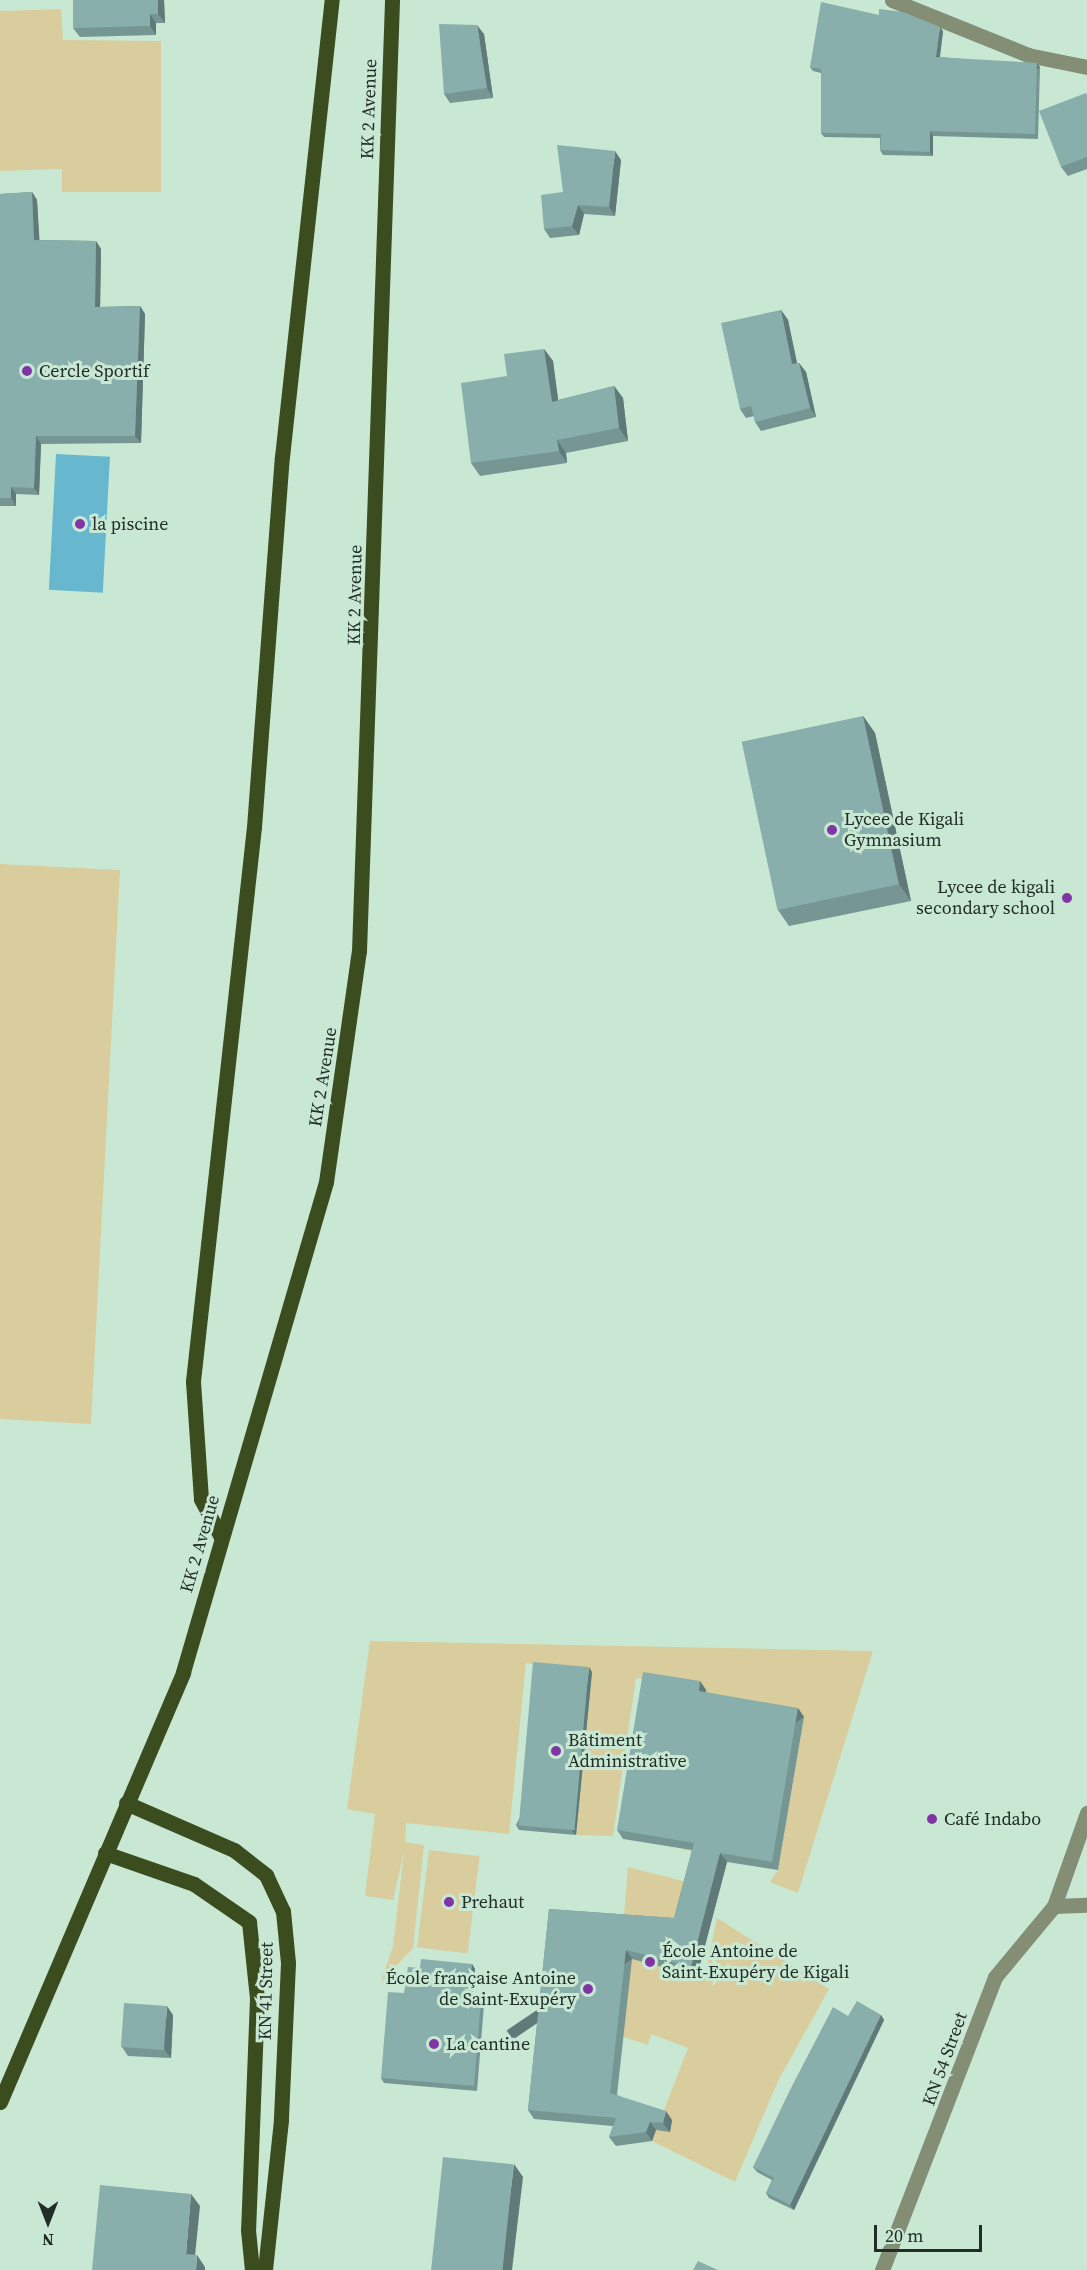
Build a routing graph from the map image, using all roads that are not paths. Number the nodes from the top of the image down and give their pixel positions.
1 (332, 0) edge
2 (392, 0) edge
3 (892, 0) edge
4 (1087, 67) edge
5 (221, 1537) junction
6 (126, 1803) junction
7 (1087, 1813) edge
8 (105, 1853) junction
9 (1054, 1905) junction
10 (1087, 1905) edge
11 (0, 2102) edge
12 (252, 2270) edge
13 (264, 2270) edge
14 (882, 2270) edge

1 - 5 main road
2 - 5 main road, KK 2 Avenue
3 - 4 street
5 - 6 main road, KK 2 Avenue
6 - 8 main road, KK 2 Avenue
6 - 13 main road, KN 41 Street
7 - 9 street, KN 54 Street
8 - 11 main road, KK 2 Avenue
8 - 12 main road, KN 41 Street
9 - 10 street
9 - 14 street, KN 54 Street

